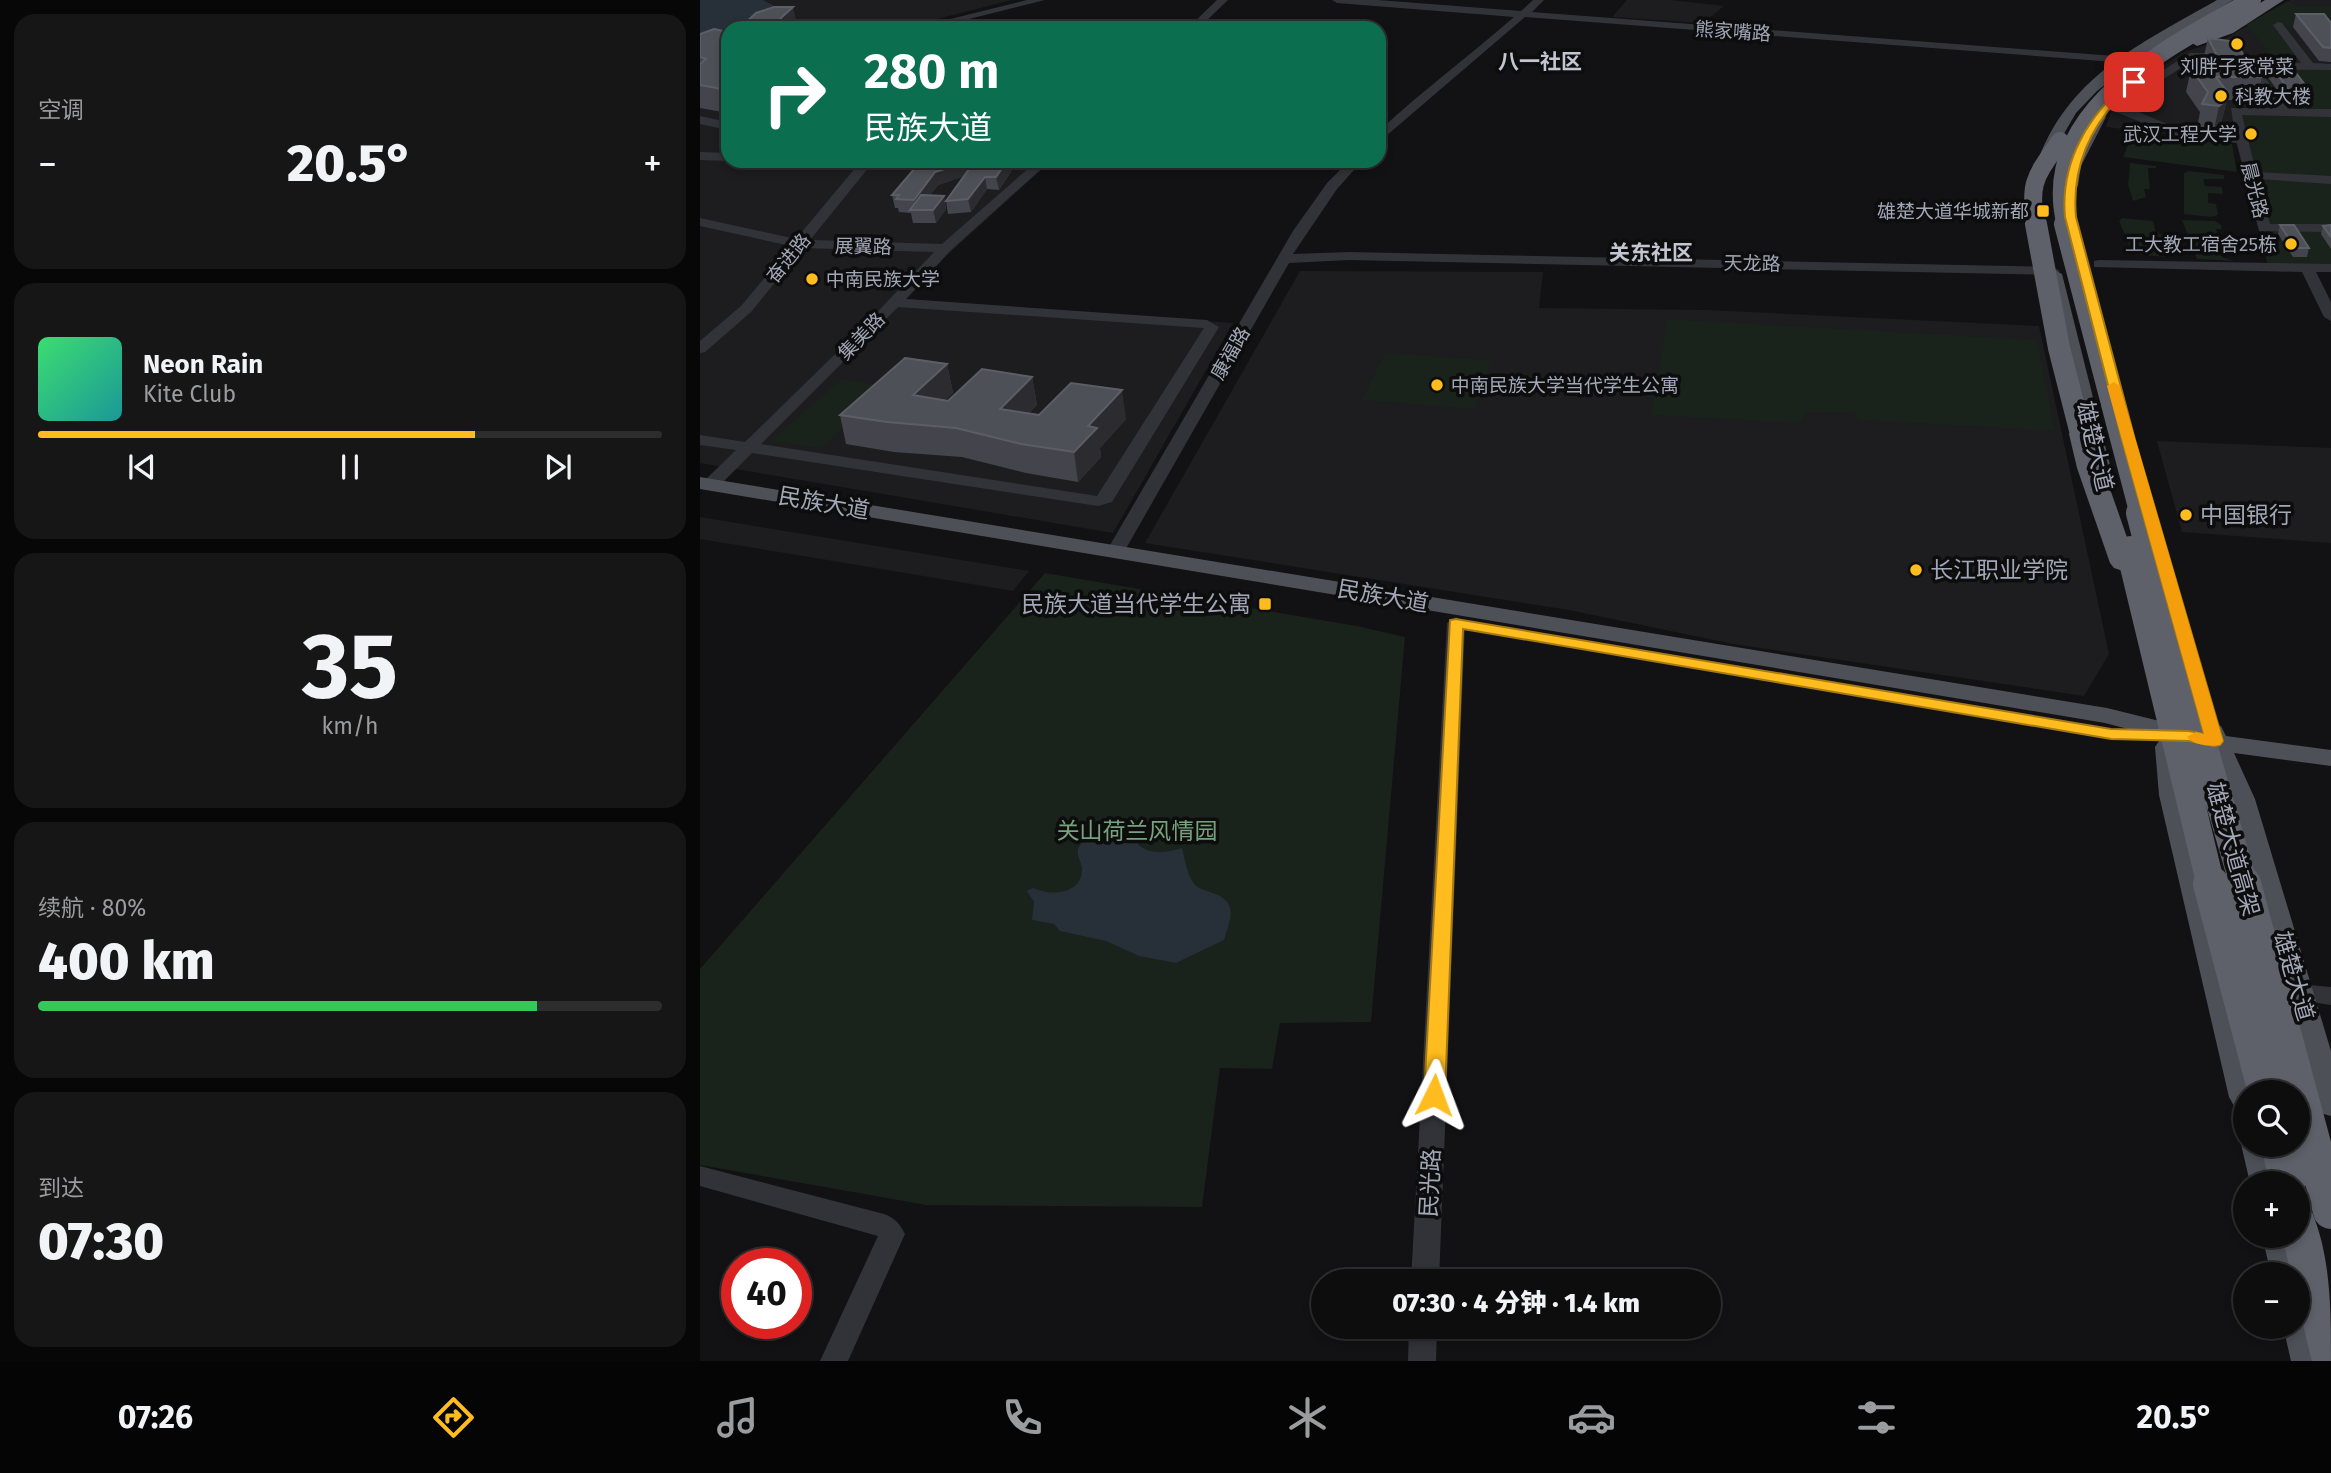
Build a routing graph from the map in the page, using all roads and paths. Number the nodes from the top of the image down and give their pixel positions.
1 (1040, 0) edge
2 (1223, 0) edge
3 (1337, 0) edge
4 (1539, 0) edge
5 (2226, 0) edge
6 (2260, 0) edge
7 (2276, 0) edge
8 (2242, 7) edge
9 (1525, 15) junction
10 (949, 21) edge
11 (1200, 21) edge
12 (2278, 25) dead end
13 (2197, 41) junction
14 (2128, 60) junction
15 (2251, 66) junction
16 (2310, 67) junction
17 (2331, 67) edge
18 (2083, 96) junction
19 (2117, 107) junction
20 (2284, 112) junction
21 (2331, 113) edge
22 (700, 120) edge
23 (721, 124) edge
24 (1386, 131) edge
25 (2242, 140) junction
26 (2060, 141) junction
27 (700, 156) edge
28 (721, 157) edge
29 (862, 168) edge
30 (1036, 168) edge
31 (1349, 168) edge
32 (2251, 175) junction
33 (2331, 180) edge
34 (700, 222) edge
35 (2331, 228) edge
36 (799, 244) junction
37 (945, 248) junction
38 (1284, 259) junction
39 (2099, 264) dead end
40 (2307, 268) junction
41 (2331, 268) edge
42 (2053, 271) junction
43 (894, 302) junction
44 (2331, 317) edge
45 (700, 349) edge
46 (700, 440) edge
47 (749, 447) junction
48 (703, 489) edge
49 (1115, 552) junction
50 (2123, 564) junction
51 (1456, 623) junction
52 (2190, 736) junction
53 (2331, 745) edge
54 (2331, 758) edge
55 (2299, 993) junction
56 (2331, 996) edge
57 (2241, 1080) edge
58 (2263, 1080) edge
59 (2331, 1104) edge
60 (700, 1176) edge
61 (2331, 1211) edge
62 (2304, 1248) edge
63 (1426, 1269) edge
64 (1423, 1339) edge
65 (2304, 1339) edge
66 (2331, 1359) edge
67 (834, 1361) edge
68 (1422, 1361) edge
69 (2309, 1361) edge

1 - 10 street
2 - 11 street
3 - 9 street, 熊家嘴路
4 - 9 street
5 - 14 main road, 雄楚大道
6 - 13 main road, 雄楚大道
7 - 8 highway
8 - 13 highway
8 - 26 highway, 雄楚大道高架
8 - 61 highway, 雄楚大道高架, bridge
9 - 14 street, 熊家嘴路
9 - 24 street
12 - 16 street
13 - 19 main road, 雄楚大道
14 - 18 main road, 雄楚大道
15 - 16 street
15 - 19 street
15 - 20 street
16 - 17 street
18 - 19 main road
18 - 42 main road, 雄楚大道
19 - 25 street
19 - 52 main road, 雄楚大道
20 - 21 street
20 - 25 street, 晨光路
22 - 23 street
25 - 32 street, 晨光路
26 - 50 highway, bridge
26 - 58 highway, 雄楚大道高架, bridge
27 - 28 street
29 - 36 street, 奋进路
30 - 37 street, 集美路
31 - 38 street, 康福路
32 - 33 street
32 - 35 street, 晨光路
34 - 36 street, 展翼路
36 - 37 street, 展翼路
36 - 45 street, 奋进路
37 - 43 street, 集美路
38 - 42 street, 天龙路
38 - 49 street, 康福路
39 - 40 street
40 - 41 street
40 - 44 street
42 - 50 main road, 雄楚大道
43 - 47 street, 集美路
43 - 47 street
46 - 47 street
47 - 48 street, 集美路
48 - 49 main road, 民族大道
48 - 51 main road, 民族大道
49 - 52 main road, 民族大道
50 - 52 main road, 雄楚大道
51 - 52 main road, 民族大道
51 - 63 street, 民光路
52 - 53 main road, 民族大道
52 - 54 main road, 民族大道
52 - 55 main road, 雄楚大道
52 - 57 main road, 雄楚大道
55 - 56 street
55 - 59 main road, 雄楚大道
60 - 67 street
62 - 66 highway
64 - 68 street
65 - 69 main road

